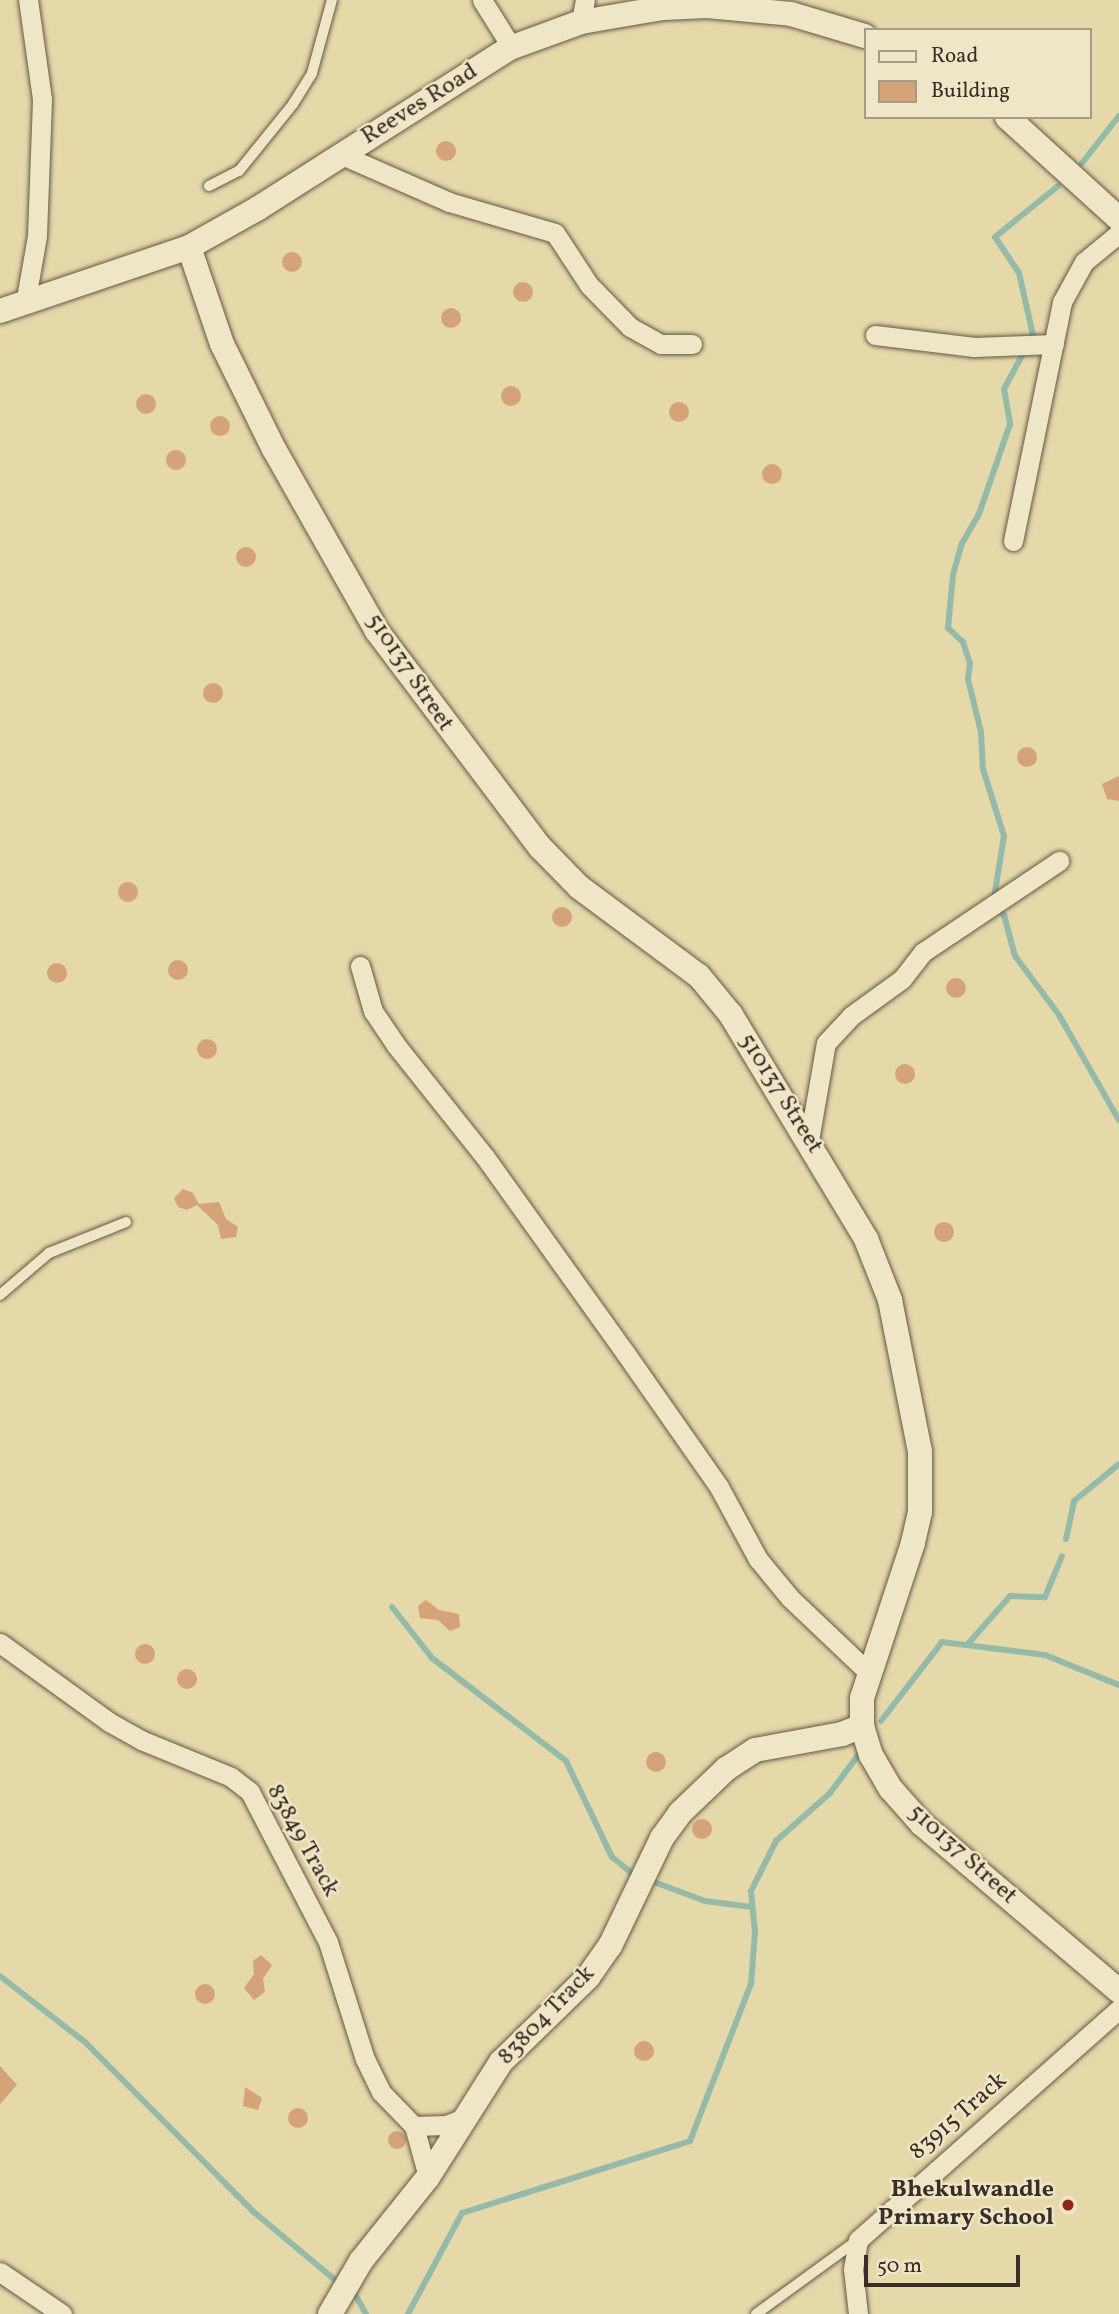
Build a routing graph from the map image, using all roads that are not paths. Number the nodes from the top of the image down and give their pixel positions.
1 (28, 0) edge
2 (332, 0) edge
3 (482, 0) edge
4 (583, 11) edge
5 (864, 36) edge
6 (512, 48) junction
7 (1009, 119) edge
8 (342, 155) junction
9 (209, 186) dead end
10 (1119, 219) edge
11 (1119, 233) edge
12 (189, 247) junction
13 (25, 304) junction
14 (0, 311) edge
15 (875, 335) dead end
16 (692, 344) dead end
17 (1054, 344) junction
18 (1013, 541) dead end
19 (1059, 861) dead end
20 (360, 966) dead end
21 (809, 1140) junction
22 (126, 1222) dead end
23 (0, 1295) edge
24 (0, 1643) edge
25 (868, 1672) junction
26 (862, 1726) junction
27 (1119, 1991) edge
28 (1119, 2009) edge
29 (464, 2118) junction
30 (414, 2126) junction
31 (428, 2178) junction
32 (858, 2240) junction
33 (0, 2272) edge
34 (62, 2314) edge
35 (330, 2314) edge
36 (756, 2314) edge
37 (858, 2314) edge

1 - 13 street
2 - 9 lane
3 - 6 street
4 - 5 street, Reeves Road
4 - 6 street, Reeves Road
6 - 8 street, Reeves Road
7 - 10 street
8 - 12 street, Reeves Road
8 - 16 street
11 - 17 street
12 - 13 street, Reeves Road
12 - 21 street, 510137 Street
13 - 14 street, Reeves Road
15 - 17 street
17 - 18 street
19 - 21 street
20 - 25 street
21 - 25 street, 510137 Street
22 - 23 lane
24 - 30 street, 83849 Track
25 - 26 street, 510137 Street
26 - 27 street, 510137 Street
26 - 29 street, 83804 Track
28 - 32 street, 83915 Track
29 - 30 street
29 - 31 street, 83804 Track
30 - 31 street
31 - 35 street, 83804 Track
32 - 36 lane
32 - 37 street
33 - 34 street

